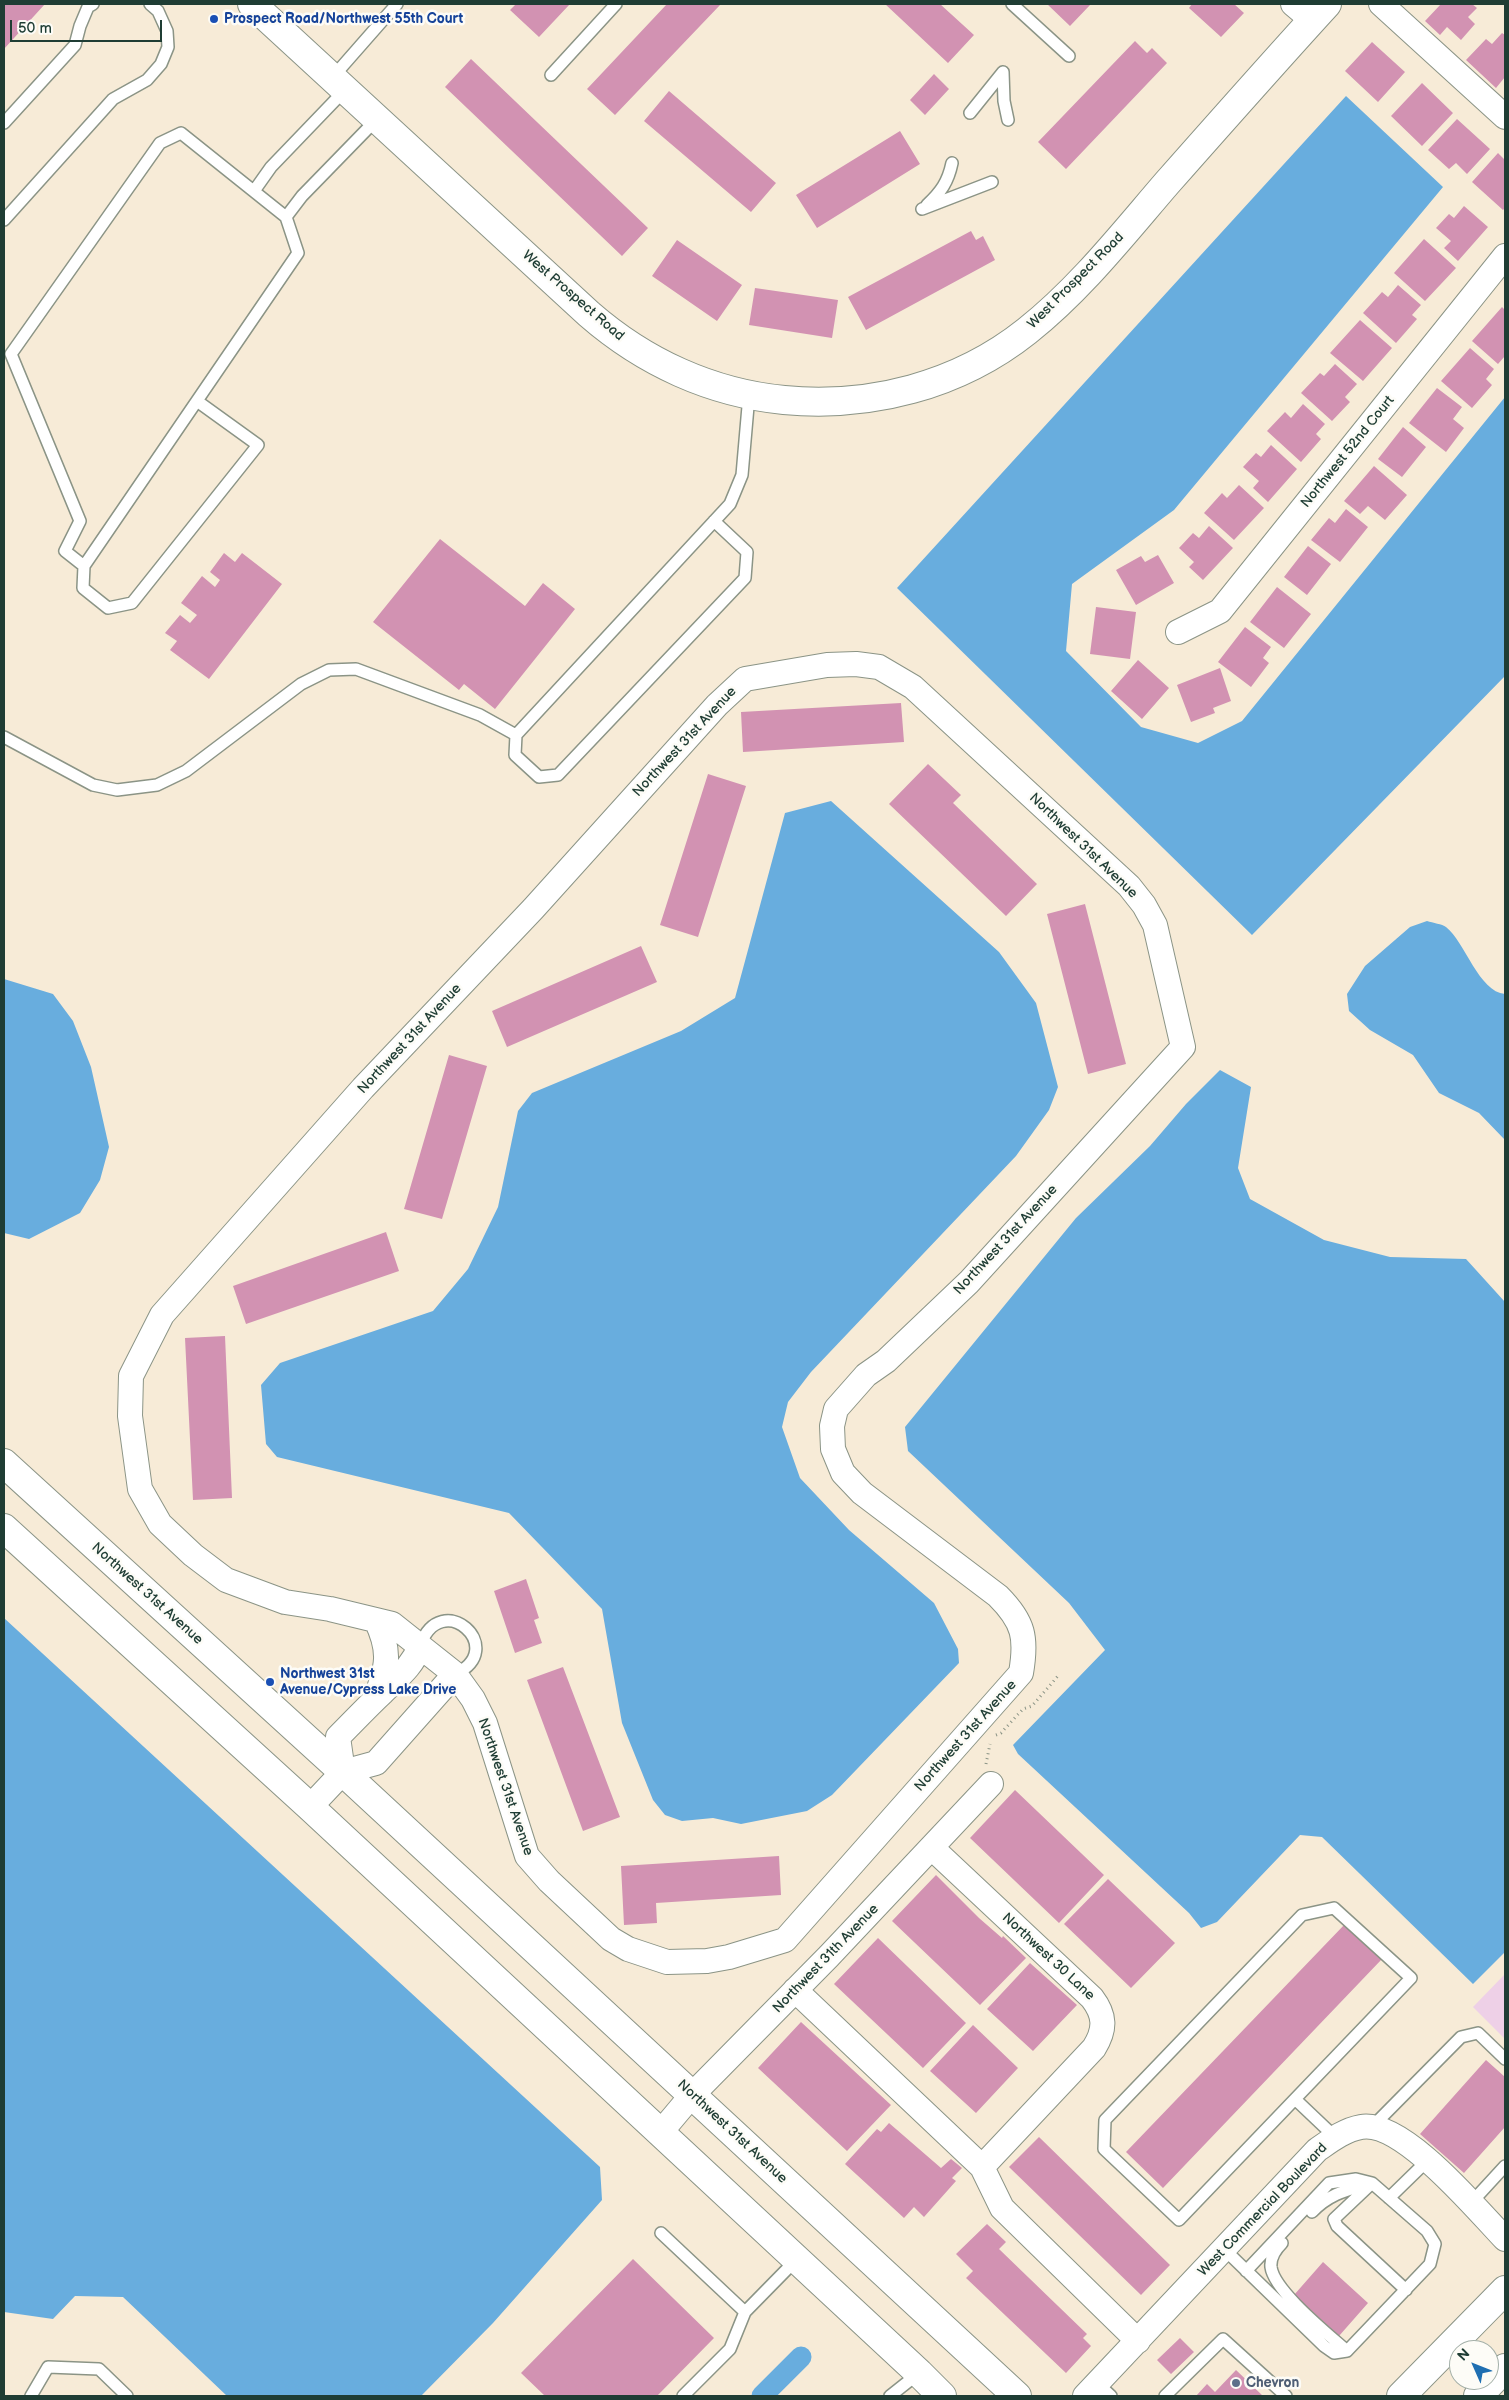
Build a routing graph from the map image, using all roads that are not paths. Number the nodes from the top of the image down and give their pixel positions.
1 (93, 4) edge
2 (150, 4) edge
3 (252, 4) edge
4 (396, 4) edge
5 (616, 4) edge
6 (1012, 4) edge
7 (1392, 7) edge
8 (1310, 9) edge
9 (1068, 56) dead end
10 (551, 75) dead end
11 (339, 84) junction
12 (970, 113) dead end
13 (1505, 117) edge
14 (377, 119) junction
15 (1008, 120) dead end
16 (4, 123) edge
17 (952, 163) dead end
18 (992, 182) dead end
19 (254, 191) junction
20 (286, 217) junction
21 (4, 220) edge
22 (1505, 256) edge
23 (749, 395) junction
24 (197, 401) junction
25 (714, 521) junction
26 (84, 566) junction
27 (1178, 632) dead end
28 (516, 735) junction
29 (4, 736) edge
30 (4, 1464) edge
31 (4, 1528) edge
32 (376, 1620) junction
33 (420, 1646) junction
34 (455, 1674) junction
35 (374, 1702) junction
36 (343, 1772) junction
37 (991, 1784) road end
38 (310, 1807) junction
39 (932, 1848) junction
40 (795, 1990) junction
41 (1505, 2059) edge
42 (692, 2096) junction
43 (1296, 2100) junction
44 (1372, 2127) junction
45 (660, 2133) junction
46 (1335, 2137) junction
47 (1428, 2160) junction
48 (1505, 2166) edge
49 (982, 2167) junction
50 (1372, 2183) junction
51 (1389, 2198) junction
52 (1471, 2203) junction
53 (661, 2234) dead end
54 (1505, 2239) edge
55 (1224, 2249) junction
56 (797, 2259) junction
57 (1246, 2270) junction
58 (1406, 2290) junction
59 (1505, 2290) edge
60 (745, 2312) junction
61 (1138, 2341) junction
62 (1346, 2351) junction
63 (1505, 2368) edge
64 (919, 2372) junction
65 (1098, 2392) edge
66 (31, 2396) edge
67 (127, 2396) edge
68 (683, 2396) edge
69 (890, 2396) edge
70 (942, 2396) edge
71 (1017, 2396) edge
72 (1165, 2396) edge
73 (1286, 2396) edge
74 (1401, 2396) edge
75 (1478, 2396) edge

1 - 16 lane
2 - 21 lane
3 - 11 main road, West Prospect Road
4 - 11 lane
5 - 10 lane
6 - 9 lane
7 - 13 street
8 - 23 main road, West Prospect Road
11 - 14 main road, West Prospect Road
11 - 19 lane
12 - 15 lane
14 - 20 lane
14 - 23 main road, West Prospect Road
17 - 18 lane
19 - 20 lane
19 - 26 lane
20 - 24 lane
22 - 27 street, Northwest 52nd Court
23 - 25 lane
24 - 26 lane
24 - 26 lane
25 - 28 lane
25 - 28 lane
28 - 29 lane
30 - 36 main road, Northwest 31st Avenue
31 - 38 main road
32 - 33 street, Northwest 31st Avenue
32 - 34 street, Northwest 31st Avenue
32 - 35 street
33 - 34 street, Northwest 31st Avenue
33 - 34 lane
33 - 35 street
34 - 36 street
35 - 36 street
36 - 38 street
36 - 42 main road, Northwest 31st Avenue
37 - 39 street, Northwest 31th Avenue
38 - 45 main road
39 - 40 street, Northwest 31th Avenue
39 - 49 street, Northwest 30 Lane
40 - 42 street, Northwest 31th Avenue
40 - 49 street
41 - 44 lane
42 - 45 street, Northwest 31th Avenue
42 - 71 main road, Northwest 31st Avenue
43 - 43 lane
43 - 46 lane
44 - 46 street, West Commercial Boulevard
44 - 47 street
45 - 56 main road
46 - 55 street, West Commercial Boulevard
47 - 51 lane
47 - 52 street
48 - 52 lane
49 - 61 street
50 - 51 lane
50 - 57 lane
50 - 58 lane
50 - 62 lane
51 - 58 lane
52 - 54 street
53 - 60 lane
55 - 57 lane
55 - 61 street, West Commercial Boulevard
56 - 60 lane
56 - 64 main road
57 - 62 lane
58 - 62 lane
59 - 74 main road
60 - 68 lane
61 - 65 street, West Commercial Boulevard
63 - 75 main road
64 - 69 lane
64 - 70 main road
66 - 67 lane
72 - 73 lane

